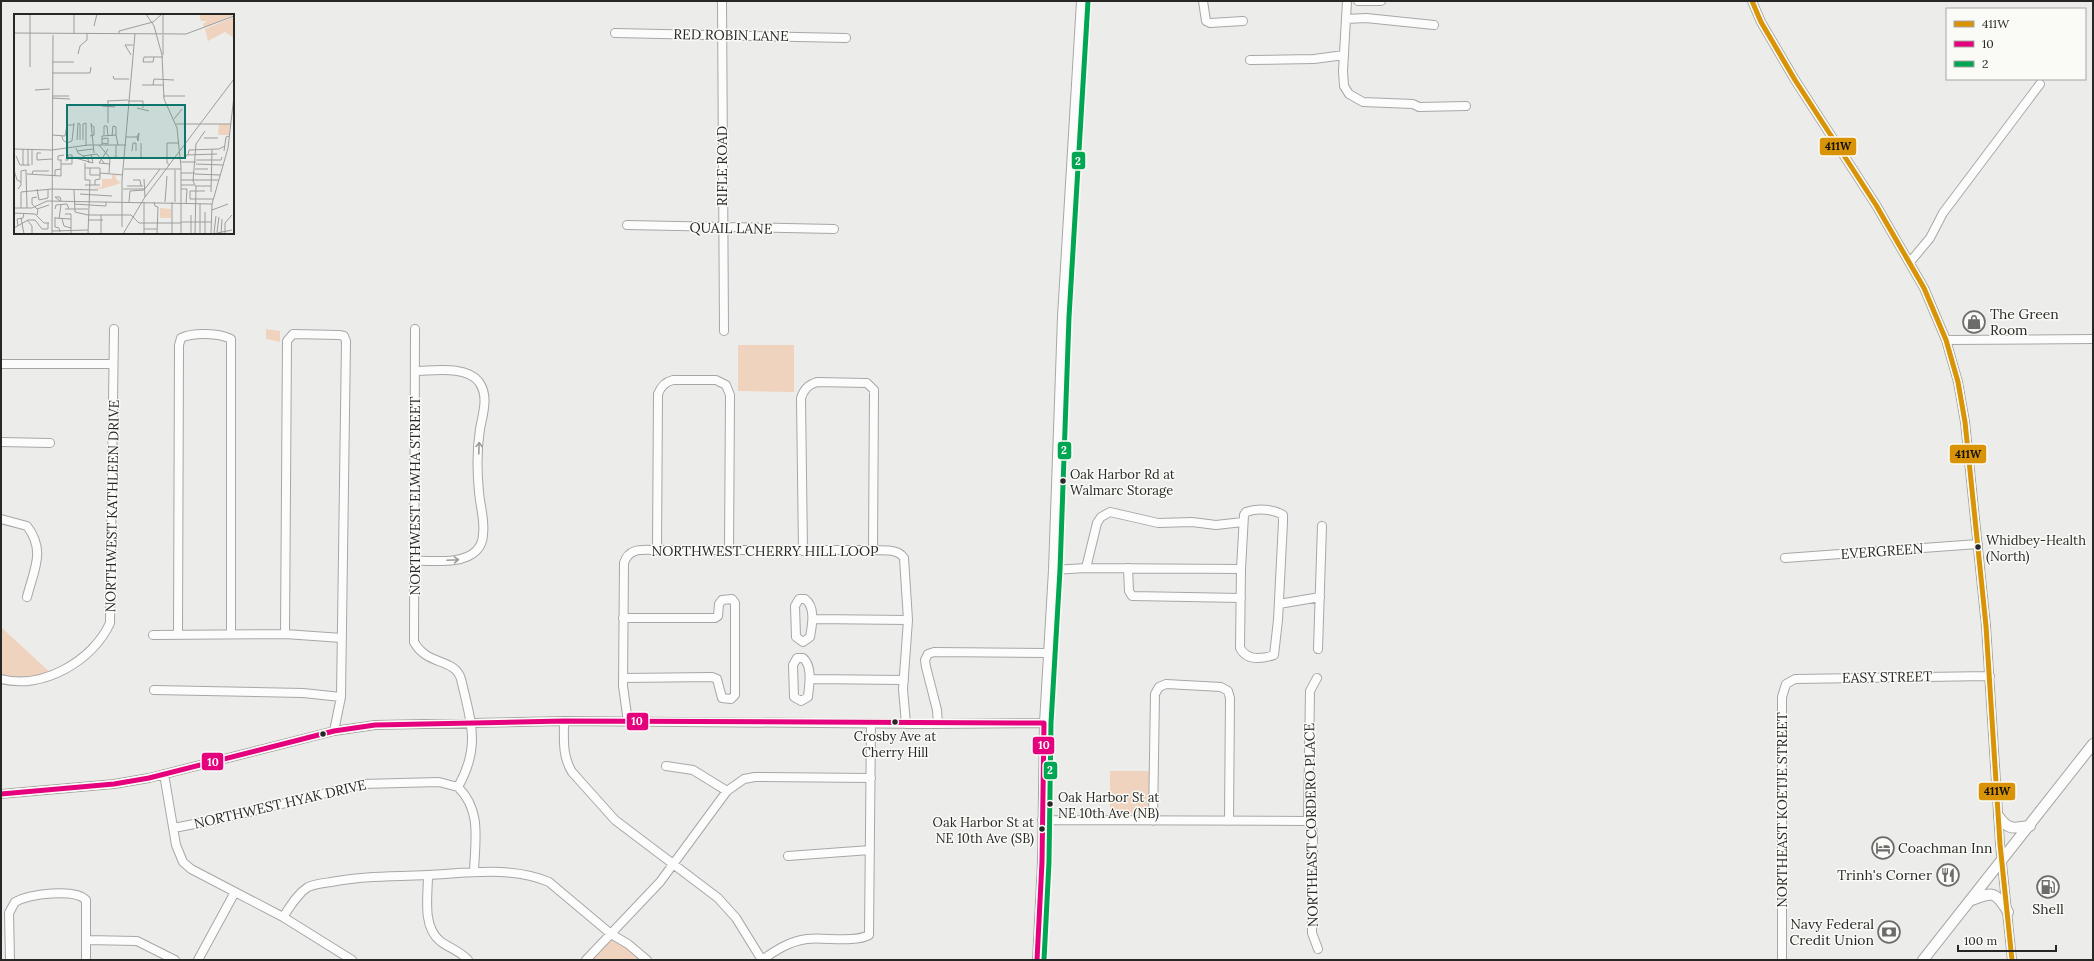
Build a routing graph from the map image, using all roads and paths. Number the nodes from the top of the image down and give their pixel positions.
1 (722, 1) edge
2 (1081, 1) edge
3 (1203, 1) edge
4 (1346, 1) edge
5 (1358, 1) edge
6 (1381, 1) edge
7 (1752, 1) edge
8 (1346, 19) junction
9 (1243, 21) dead end
10 (1434, 25) dead end
11 (615, 32) dead end
12 (722, 36) junction
13 (846, 38) dead end
14 (1344, 55) junction
15 (1250, 60) dead end
16 (2040, 84) dead end
17 (1466, 106) dead end
18 (627, 225) dead end
19 (722, 228) junction
20 (834, 229) dead end
21 (1910, 262) junction
22 (114, 329) dead end
23 (415, 329) dead end
24 (724, 332) dead end
25 (2093, 339) edge
26 (1946, 340) junction
27 (1, 364) edge
28 (114, 364) junction
29 (415, 371) junction
30 (1, 442) edge
31 (50, 443) dead end
32 (1, 518) edge
33 (1243, 522) junction
34 (1322, 526) dead end
35 (1978, 544) junction
36 (657, 550) junction
37 (873, 550) junction
38 (728, 551) junction
39 (803, 552) junction
40 (1786, 558) dead end
41 (414, 561) junction
42 (1086, 568) junction
43 (1128, 568) junction
44 (1053, 570) junction
45 (1241, 570) junction
46 (27, 597) dead end
47 (1320, 597) junction
48 (1241, 598) junction
49 (1278, 604) junction
50 (623, 618) junction
51 (813, 619) junction
52 (908, 620) junction
53 (231, 634) junction
54 (285, 634) junction
55 (153, 635) dead end
56 (178, 635) junction
57 (342, 638) junction
58 (1318, 649) dead end
59 (1048, 653) junction
60 (1990, 676) junction
61 (623, 678) junction
62 (1317, 678) dead end
63 (810, 679) junction
64 (1, 680) edge
65 (904, 680) junction
66 (1786, 684) joint
67 (154, 690) dead end
68 (341, 697) junction
69 (564, 721) junction
70 (628, 722) junction
71 (471, 723) junction
72 (871, 723) junction
73 (1044, 723) junction
74 (906, 724) junction
75 (938, 724) junction
76 (334, 731) junction
77 (2093, 744) edge
78 (666, 766) dead end
79 (164, 774) junction
80 (871, 778) junction
81 (458, 787) junction
82 (727, 791) junction
83 (1, 794) edge
84 (1999, 817) junction
85 (1042, 820) junction
86 (1153, 820) junction
87 (1229, 821) junction
88 (1308, 821) junction
89 (2030, 826) junction
90 (174, 828) junction
91 (870, 850) junction
92 (788, 856) dead end
93 (2002, 860) junction
94 (674, 863) junction
95 (474, 872) junction
96 (428, 875) junction
97 (234, 892) junction
98 (1970, 900) junction
99 (2008, 912) junction
100 (282, 917) junction
101 (612, 934) junction
102 (86, 940) junction
103 (1318, 949) dead end
104 (10, 960) edge
105 (86, 960) edge
106 (175, 960) edge
107 (198, 960) edge
108 (352, 960) edge
109 (468, 960) edge
110 (586, 960) edge
111 (647, 960) edge
112 (762, 960) edge
113 (1037, 960) edge
114 (1782, 960) edge
115 (1923, 960) edge
116 (2012, 960) edge

1 - 12 street, RIFLE ROAD
2 - 44 street
3 - 9 street
4 - 8 street
5 - 6 street
7 - 21 street
8 - 10 street
8 - 14 street
11 - 12 street, RED ROBIN LANE
12 - 13 street, RED ROBIN LANE
12 - 19 street, RIFLE ROAD
14 - 15 street
14 - 17 street
16 - 21 street
18 - 19 street, QUAIL LANE
19 - 20 street, QUAIL LANE
19 - 24 street, RIFLE ROAD
21 - 26 street
22 - 28 street, NORTHWEST KATHLEEN DRIVE
23 - 29 street, NORTHWEST ELWHA STREET
25 - 26 street
26 - 35 street
27 - 28 street
28 - 64 street, NORTHWEST KATHLEEN DRIVE
29 - 41 street, NORTHWEST ELWHA STREET
41 -> 29 street
30 - 31 street
32 - 46 street
33 - 42 street
33 - 45 street
33 - 49 street
34 - 47 street
35 - 40 street, EVERGREEN
35 - 60 street
36 - 38 street, NORTHWEST CHERRY HILL LOOP
36 - 38 street
36 - 50 street, NORTHWEST CHERRY HILL LOOP
37 - 39 street, NORTHWEST CHERRY HILL LOOP
37 - 39 street
37 - 52 street, NORTHWEST CHERRY HILL LOOP
38 - 39 street, NORTHWEST CHERRY HILL LOOP
41 - 71 street, NORTHWEST ELWHA STREET
42 - 43 street
42 - 44 street
43 - 45 street
43 - 48 street
44 - 59 street
45 - 48 street
47 - 49 street
47 - 58 street
48 - 49 street
50 - 61 street, NORTHWEST CHERRY HILL LOOP
50 - 61 street
51 - 51 street
51 - 52 street
52 - 65 street, NORTHWEST CHERRY HILL LOOP
53 - 54 street
53 - 56 street
53 - 56 street
54 - 57 street
54 - 57 street
55 - 56 street
57 - 68 street
59 - 73 street
59 - 75 street
60 - 66 street, EASY STREET
60 - 84 street
61 - 70 street, NORTHWEST CHERRY HILL LOOP
62 - 88 street, NORTHEAST CORDERO PLACE
63 - 63 street
63 - 65 street
65 - 74 street, NORTHWEST CHERRY HILL LOOP
66 - 114 street, NORTHEAST KOETJE STREET
67 - 68 street
68 - 76 street
69 - 70 street
69 - 71 street
69 - 94 street
70 - 72 street
71 - 76 street
71 - 81 street
72 - 74 street
72 - 80 street
73 - 75 street
73 - 85 street
74 - 75 street
76 - 79 street
77 - 89 main road
78 - 82 street
79 - 83 street
79 - 90 street
80 - 82 street
80 - 91 street
81 - 90 street, NORTHWEST HYAK DRIVE
81 - 95 street
82 - 94 street
84 - 89 main road
84 - 93 street
85 - 86 street
85 - 113 street
86 - 87 street
86 - 87 street
87 - 88 street
88 - 103 street, NORTHEAST CORDERO PLACE
89 - 93 main road
90 - 97 street
91 - 92 street
91 - 112 street
93 - 98 main road
93 - 99 street
94 - 101 street
94 - 112 street
95 - 96 street
95 - 101 street
96 - 100 street
96 - 109 street
97 - 100 street
97 - 107 street
98 - 99 main road
98 - 115 main road
99 - 116 street
100 - 108 street
101 - 110 street
101 - 111 street
102 - 104 street
102 - 105 street
102 - 106 street

